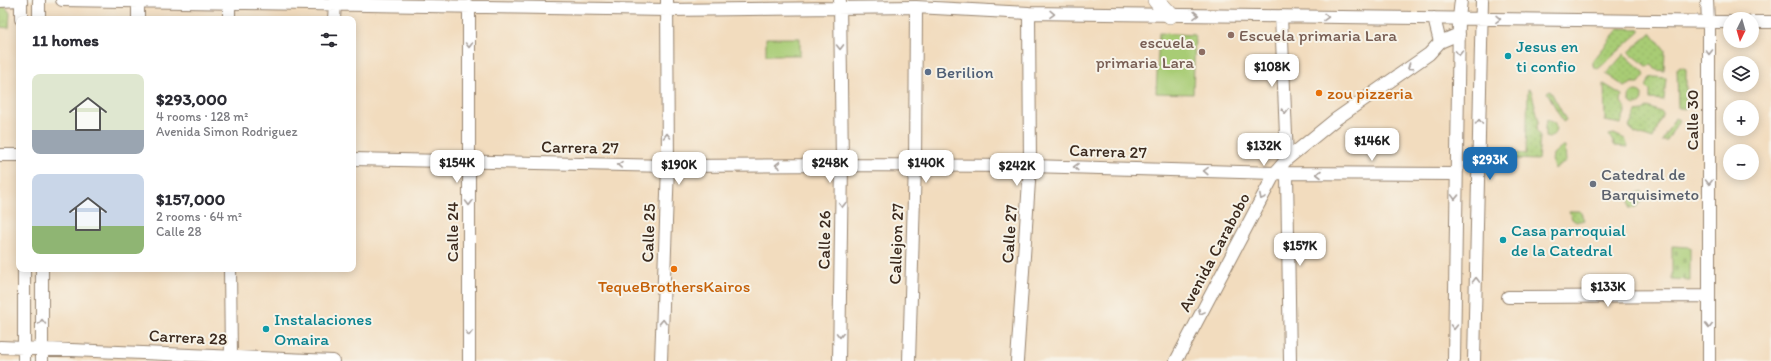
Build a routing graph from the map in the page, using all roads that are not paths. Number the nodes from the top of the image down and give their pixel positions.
1 (20, 0) edge
2 (39, 0) edge
3 (62, 0) edge
4 (1156, 0) edge
5 (1462, 0) edge
6 (1482, 0) edge
7 (1707, 0) edge
8 (0, 1) edge
9 (138, 1) edge
10 (230, 1) edge
11 (335, 4) junction
12 (840, 4) edge
13 (667, 5) edge
14 (469, 6) junction
15 (916, 7) junction
16 (1029, 13) junction
17 (1170, 15) junction
18 (21, 16) edge
19 (39, 16) edge
20 (138, 16) edge
21 (229, 16) edge
22 (334, 16) edge
23 (1281, 16) junction
24 (1434, 18) junction
25 (1459, 18) junction
26 (1481, 18) junction
27 (1708, 22) junction
28 (1723, 22) edge
29 (1759, 22) edge
30 (1771, 22) edge
31 (1459, 34) junction
32 (1440, 42) junction
33 (0, 155) edge
34 (16, 155) edge
35 (356, 159) edge
36 (1287, 159) junction
37 (469, 162) junction
38 (842, 164) junction
39 (915, 165) junction
40 (668, 166) junction
41 (1030, 166) junction
42 (1281, 174) junction
43 (1456, 174) junction
44 (24, 272) edge
45 (42, 272) edge
46 (230, 272) edge
47 (1709, 296) junction
48 (1508, 297) dead end
49 (0, 347) edge
50 (23, 347) junction
51 (42, 347) junction
52 (231, 356) junction
53 (248, 360) edge
54 (24, 361) edge
55 (42, 361) edge
56 (333, 361) edge
57 (469, 361) edge
58 (661, 361) edge
59 (840, 361) edge
60 (909, 361) edge
61 (1017, 361) edge
62 (1176, 361) edge
63 (1290, 361) edge
64 (1454, 361) edge
65 (1474, 361) edge
66 (1709, 361) edge

1 - 8 street
1 - 18 street
2 - 19 street
3 - 9 street
4 - 17 street
5 - 25 street
6 - 26 street
7 - 27 street, Calle 30
9 - 10 street
9 - 20 street
10 - 11 street
10 - 21 street
11 - 14 street
11 - 22 street
12 - 13 street
12 - 15 street
12 -> 38 street, Calle 26
13 - 14 street
40 -> 13 street, Calle 25
14 -> 37 street, Calle 24
15 - 16 street
15 - 39 street, Callejon 27
16 -> 17 street
16 - 41 street, Calle 27
17 -> 23 street
23 -> 24 street
23 -> 36 street
24 - 25 street
24 - 32 street
25 - 26 street
25 - 31 street
26 -> 27 street
65 -> 26 street
27 - 28 street
27 -> 47 street, Calle 30
29 - 30 street
31 - 32 street, Avenida Carabobo
31 -> 43 street
32 -> 36 street, Avenida Carabobo
33 - 34 street
35 - 37 street, Carrera 27
36 - 42 street, Avenida Carabobo
40 -> 37 street, Carrera 27
37 -> 57 street, Calle 24
38 - 39 street, Carrera 27
38 -> 40 street, Carrera 27
38 -> 59 street, Calle 26
39 - 41 street, Carrera 27
39 - 60 street, Callejon 27
58 -> 40 street, Calle 25
42 -> 41 street, Carrera 27
41 - 61 street, Calle 27
43 -> 42 street, Carrera 27
42 -> 62 street, Avenida Carabobo
42 - 63 street
43 -> 64 street
44 - 50 street
51 -> 45 street
46 - 52 street
47 - 48 street
47 -> 66 street, Calle 30
49 - 50 street
50 - 51 street
50 - 54 street
51 - 52 street, Carrera 28
51 - 55 street
52 - 53 street, Carrera 28
53 - 56 street, Carrera 28

